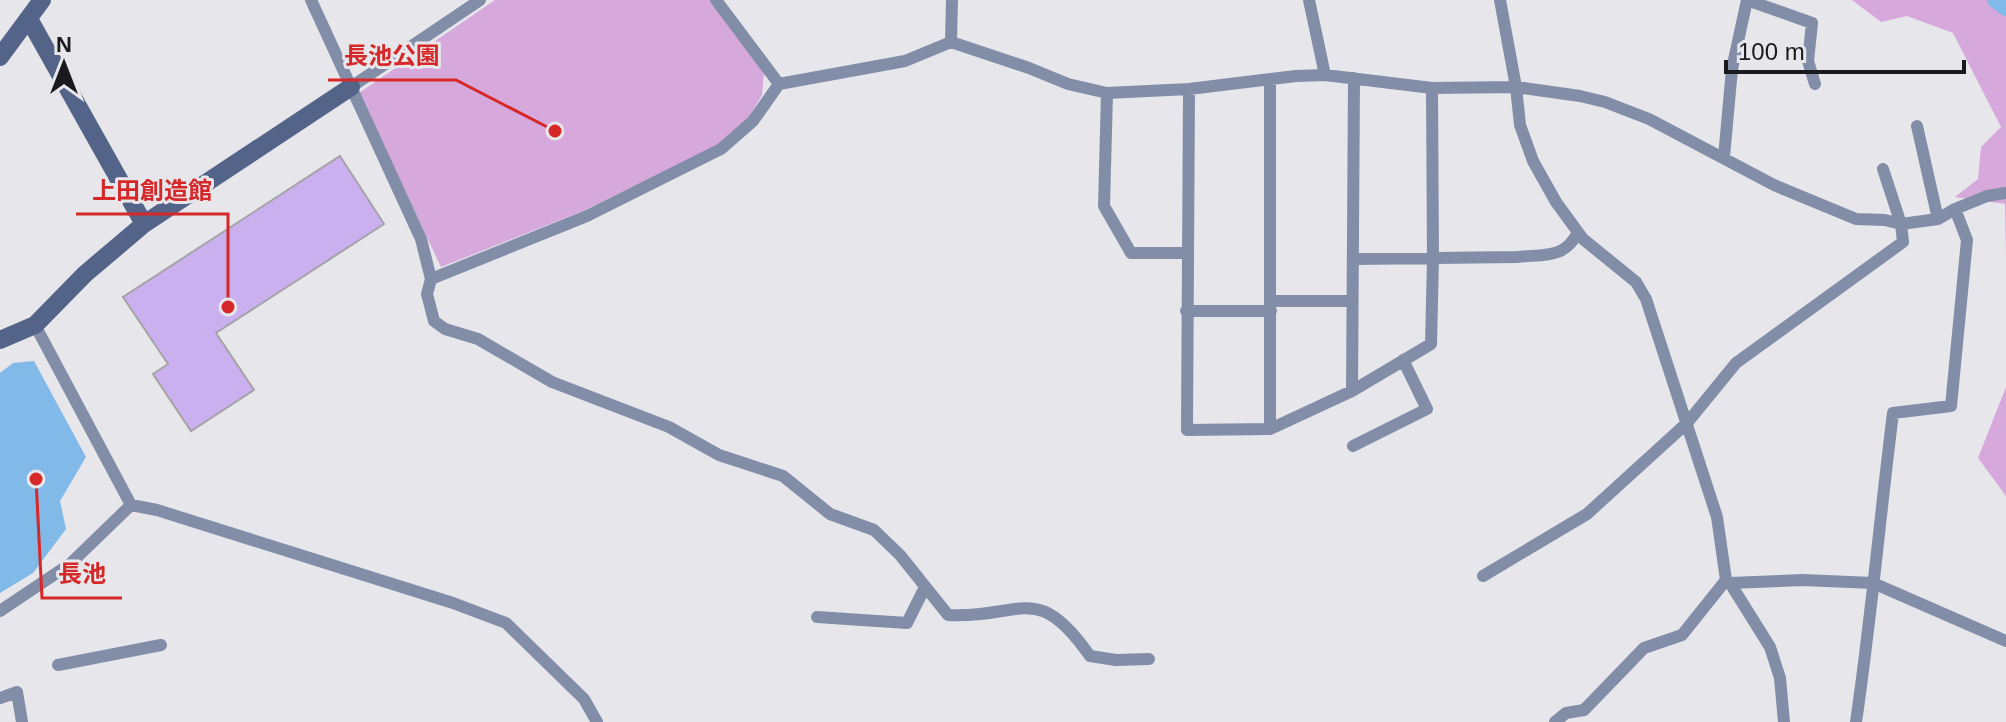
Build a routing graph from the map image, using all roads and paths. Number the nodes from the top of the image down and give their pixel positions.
1 (42, 0) edge
2 (311, 0) edge
3 (480, 0) edge
4 (716, 0) edge
5 (952, 0) edge
6 (1309, 0) edge
7 (1500, 0) edge
8 (1747, 0) edge
9 (29, 19) junction
10 (951, 42) junction
11 (0, 57) edge
12 (1325, 75) junction
13 (1354, 78) junction
14 (1270, 79) junction
15 (779, 84) junction
16 (1815, 84) dead end
17 (351, 87) junction
18 (1516, 87) junction
19 (1432, 88) junction
20 (1189, 89) junction
21 (1107, 93) junction
22 (1917, 126) dead end
23 (1724, 157) junction
24 (1883, 169) dead end
25 (2006, 193) edge
26 (1955, 209) junction
27 (1938, 219) junction
28 (144, 224) junction
29 (1901, 224) junction
30 (1578, 232) junction
31 (1186, 253) junction
32 (1354, 259) junction
33 (1433, 259) junction
34 (431, 279) junction
35 (1352, 301) junction
36 (1271, 306) junction
37 (1186, 311) junction
38 (35, 325) junction
39 (0, 340) edge
40 (1403, 360) junction
41 (1352, 391) junction
42 (1687, 423) junction
43 (1270, 429) junction
44 (1353, 446) dead end
45 (131, 505) junction
46 (1483, 576) dead end
47 (1728, 582) junction
48 (1873, 583) junction
49 (925, 587) junction
50 (0, 611) edge
51 (817, 617) dead end
52 (2006, 641) edge
53 (161, 645) dead end
54 (1149, 659) dead end
55 (58, 665) dead end
56 (0, 698) edge
57 (22, 722) edge
58 (597, 722) edge
59 (1555, 722) edge
60 (1784, 722) edge
61 (1856, 722) edge

1 - 9 street
2 - 17 street
3 - 17 street
4 - 15 street
5 - 10 street
6 - 12 street
7 - 18 street
8 - 16 street
8 - 23 street
9 - 11 street
9 - 28 street
10 - 15 street
10 - 21 street
12 - 13 street
12 - 14 street
13 - 19 street
13 - 32 street
14 - 20 street
14 - 36 street
15 - 34 street
17 - 28 street
17 - 34 street
18 - 19 street
18 - 23 street
18 - 30 street
19 - 33 street
20 - 21 street
20 - 31 street
21 - 31 street
22 - 27 street
23 - 29 street
24 - 29 street
25 - 26 street
26 - 27 street
26 - 48 street
27 - 29 street
28 - 38 street
29 - 42 street
30 - 33 street
30 - 42 street
31 - 37 street
32 - 33 street
32 - 35 street
33 - 40 street
34 - 49 street
35 - 36 street
35 - 41 street
36 - 37 street
36 - 43 street
37 - 43 street
38 - 39 street
38 - 45 street
40 - 41 street
40 - 44 street
41 - 43 street
42 - 46 street
42 - 47 street
45 - 50 street
45 - 58 street
47 - 48 street
47 - 59 street
47 - 60 street
48 - 52 street
48 - 61 street
49 - 51 street
49 - 54 street
53 - 55 street
56 - 57 street

